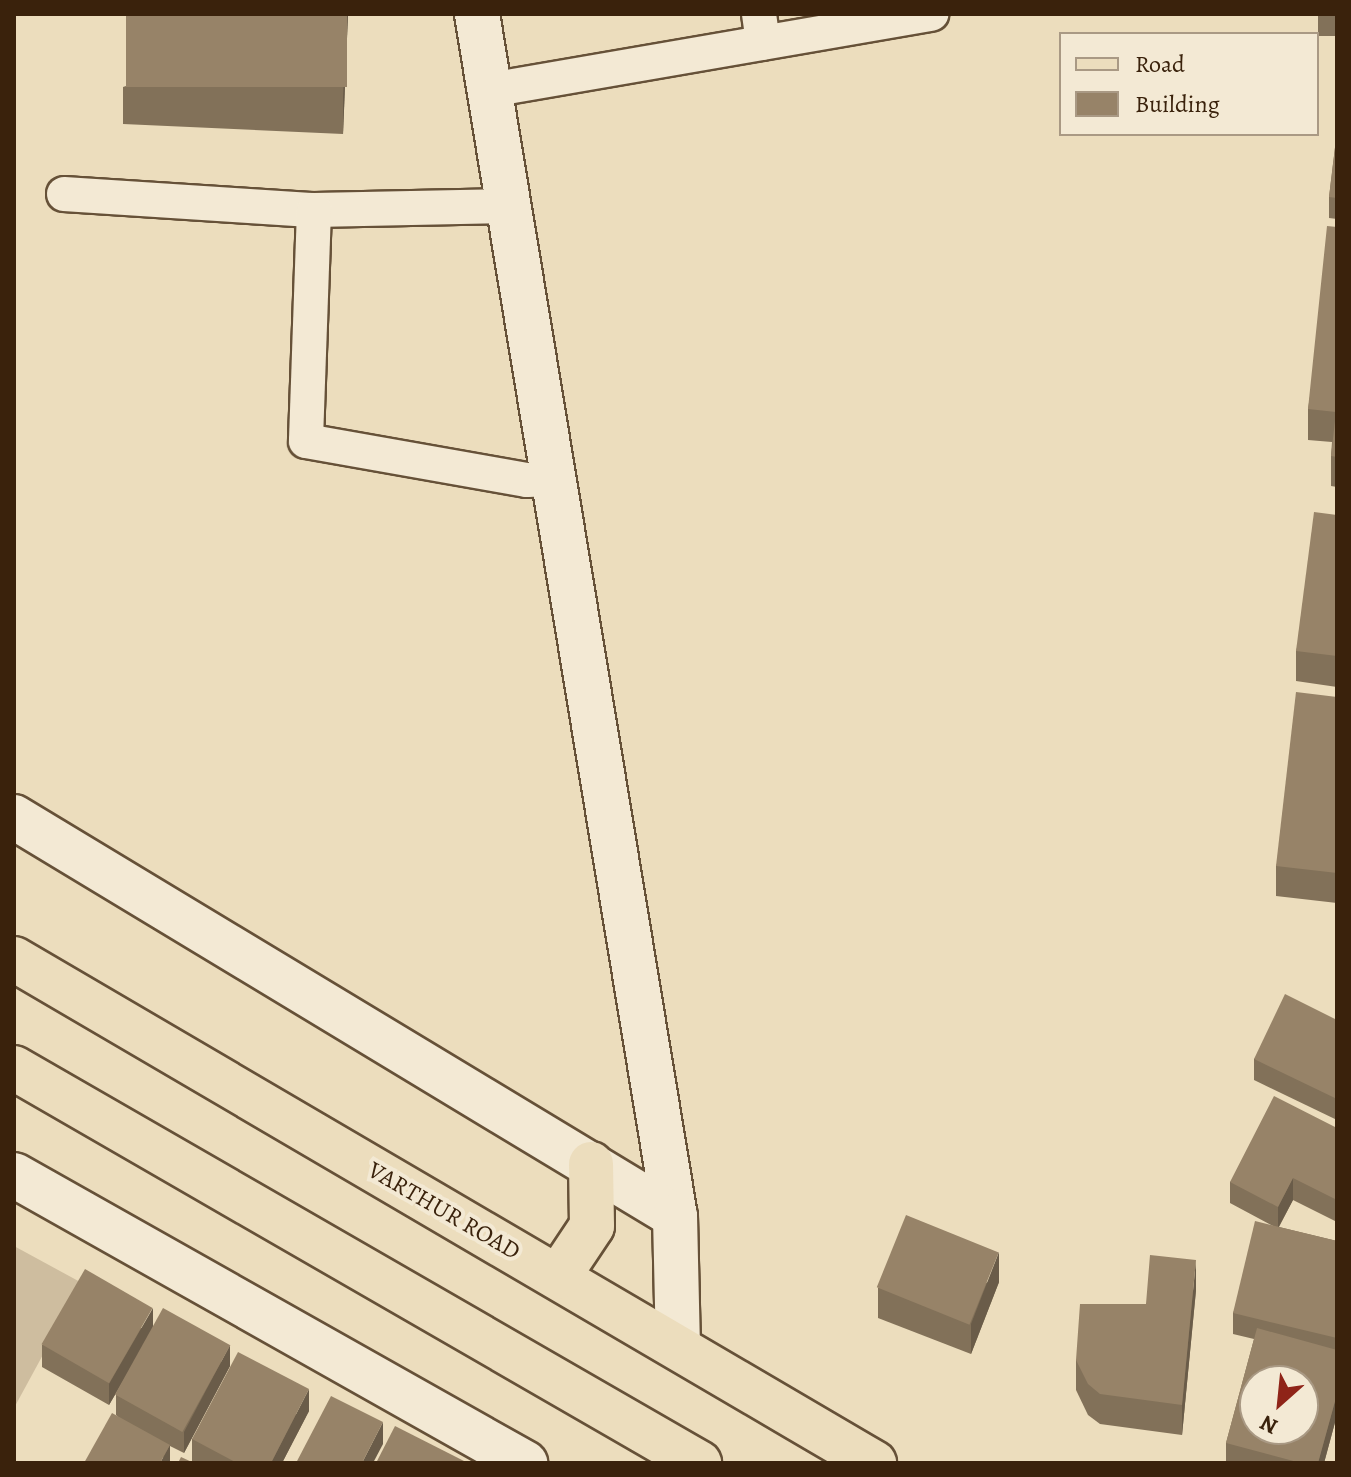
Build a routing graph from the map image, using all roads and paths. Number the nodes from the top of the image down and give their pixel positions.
1 (477, 14) edge
2 (931, 14) edge
3 (761, 28) edge
4 (490, 90) junction
5 (64, 194) dead end
6 (509, 206) junction
7 (314, 210) junction
8 (554, 479) junction
9 (14, 817) edge
10 (14, 959) edge
11 (14, 1068) edge
12 (591, 1164) junction
13 (14, 1175) edge
14 (675, 1216) junction
15 (558, 1277) junction
16 (678, 1346) junction
17 (525, 1463) edge
18 (699, 1463) edge
19 (874, 1463) edge

1 - 4 street
2 - 3 lane
3 - 4 lane
4 - 6 street
5 - 7 lane
6 - 7 lane
6 - 8 street
7 - 8 lane
8 - 14 street
9 - 12 street
10 - 15 main road, VARTHUR ROAD
11 - 18 main road
12 - 14 street
12 - 15 main road
13 - 17 street
14 - 16 street
15 - 16 main road, VARTHUR ROAD
16 - 19 main road, VARTHUR ROAD

